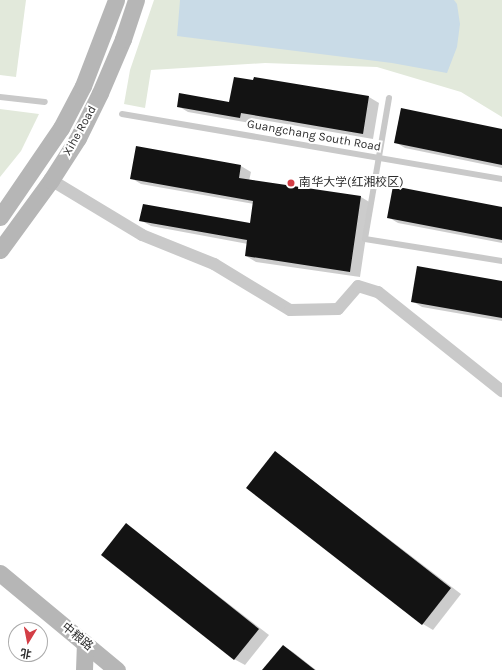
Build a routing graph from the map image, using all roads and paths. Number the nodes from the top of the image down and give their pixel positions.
1 (116, 0) edge
2 (136, 0) edge
3 (0, 97) edge
4 (389, 98) dead end
5 (45, 102) dead end
6 (122, 114) dead end
7 (379, 158) junction
8 (502, 179) edge
9 (51, 180) junction
10 (0, 217) edge
11 (0, 250) edge
12 (502, 261) edge
13 (502, 391) edge
14 (0, 574) edge
15 (0, 586) edge
16 (85, 656) edge
17 (102, 670) edge
18 (117, 670) edge

1 - 10 main road, Xihe Road
2 - 9 main road, Xihe Road
3 - 5 lane
4 - 7 lane
6 - 7 lane, Guangchang South Road
7 - 8 lane, Guangchang South Road
7 - 12 lane
9 - 11 main road, Xihe Road
9 - 13 street
14 - 16 main road, 中粮路
15 - 16 main road, 中粮路
16 - 17 main road, 中粮路
16 - 18 main road, 中粮路

